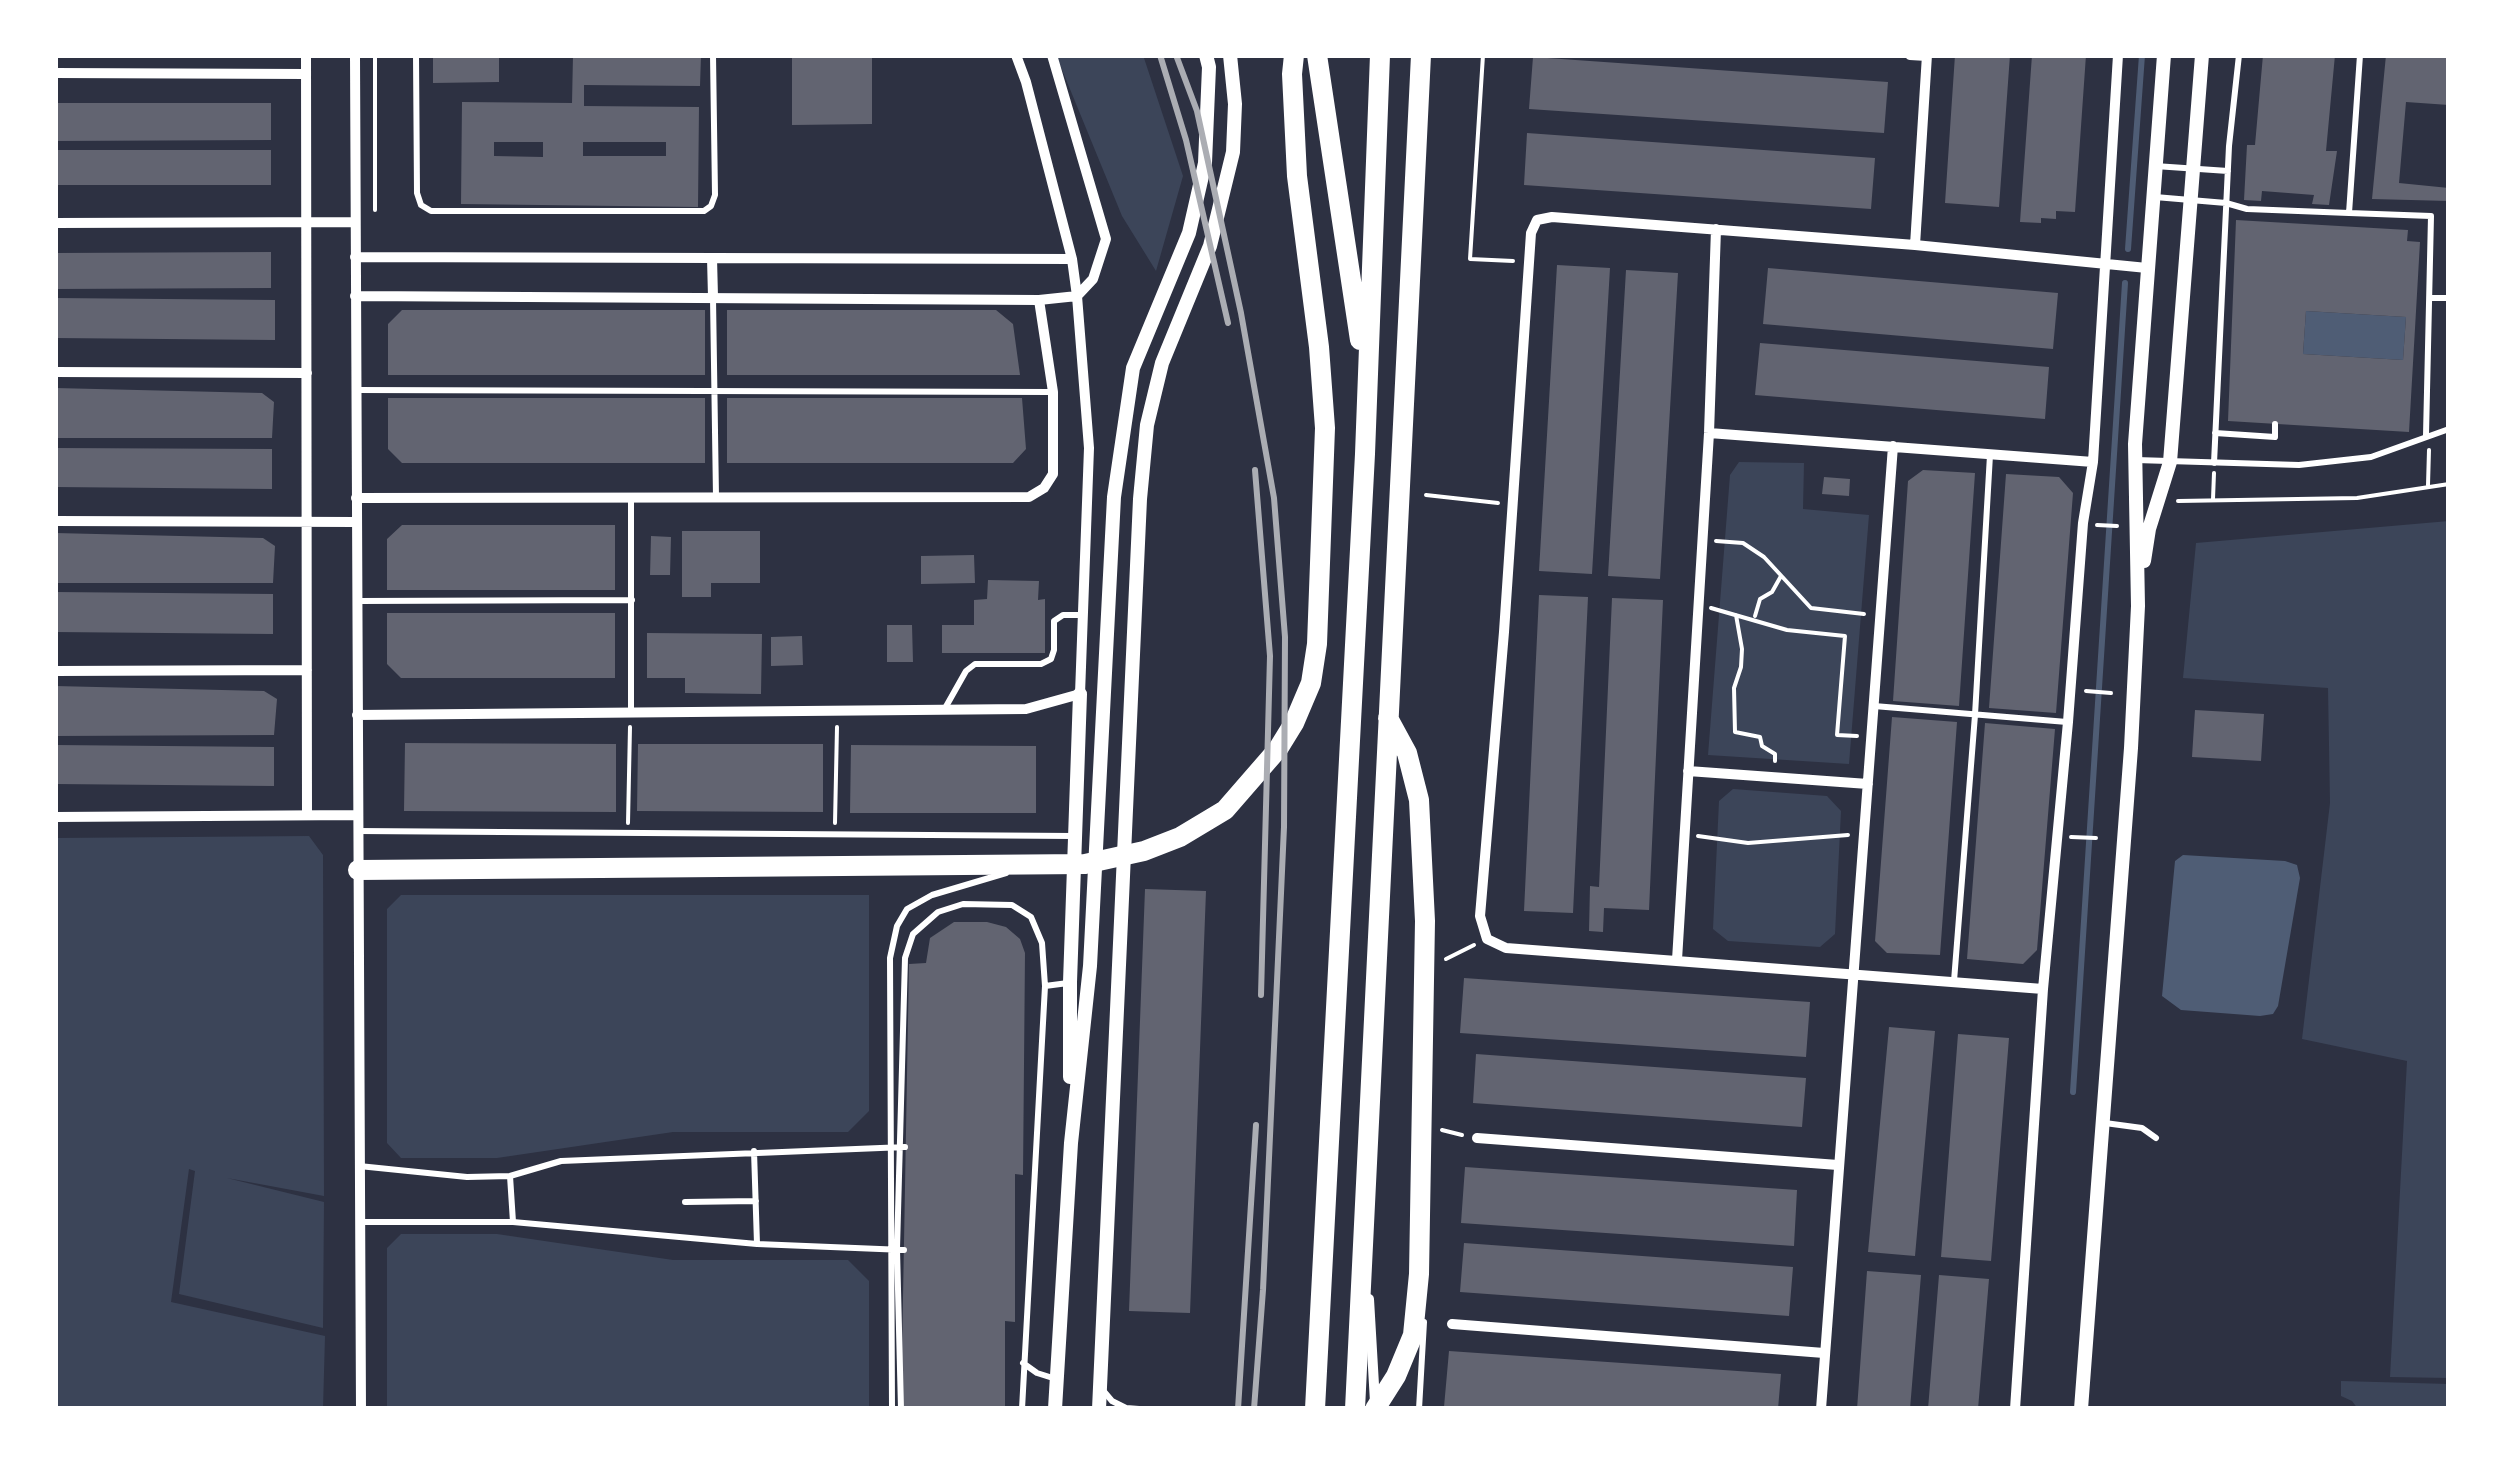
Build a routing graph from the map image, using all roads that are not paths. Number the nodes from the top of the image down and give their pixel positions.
1 (306, 55) edge
2 (356, 55) edge
3 (416, 55) edge
4 (713, 55) edge
5 (1016, 55) edge
6 (1052, 55) edge
7 (1206, 55) edge
8 (1230, 55) edge
9 (1294, 55) edge
10 (1317, 55) edge
11 (1380, 55) edge
12 (1421, 55) edge
13 (1910, 55) edge
14 (2118, 55) edge
15 (2164, 55) edge
16 (2202, 55) edge
17 (2239, 55) edge
18 (2360, 55) edge
19 (1927, 56) edge
20 (55, 73) edge
21 (306, 74) junction
22 (2155, 166) junction
23 (2193, 170) junction
24 (2228, 171) junction
25 (2152, 196) junction
26 (2190, 200) junction
27 (2226, 203) junction
28 (2349, 213) junction
29 (306, 222) junction
30 (354, 222) junction
31 (55, 223) edge
32 (1716, 228) junction
33 (1915, 245) junction
34 (354, 257) junction
35 (712, 258) junction
36 (1072, 259) junction
37 (2104, 265) junction
38 (2147, 268) junction
39 (354, 296) junction
40 (1077, 296) junction
41 (713, 297) junction
42 (2430, 298) junction
43 (2449, 298) edge
44 (1039, 300) junction
45 (55, 372) edge
46 (306, 373) junction
47 (355, 390) junction
48 (714, 390) junction
49 (1368, 391) junction
50 (1053, 392) junction
51 (2275, 424) dead end
52 (2449, 429) edge
53 (1709, 434) junction
54 (2215, 434) junction
55 (2426, 435) junction
56 (1893, 446) junction
57 (1990, 453) junction
58 (2136, 460) junction
59 (2093, 462) junction
60 (2170, 462) junction
61 (2214, 463) junction
62 (632, 497) junction
63 (716, 497) junction
64 (356, 498) junction
65 (55, 522) edge
66 (306, 522) junction
67 (356, 522) junction
68 (632, 600) junction
69 (356, 601) junction
70 (2138, 606) junction
71 (1083, 615) junction
72 (307, 670) junction
73 (55, 671) edge
74 (1080, 694) junction
75 (1874, 706) junction
76 (944, 710) junction
77 (631, 712) junction
78 (357, 715) junction
79 (1975, 715) junction
80 (1387, 717) junction
81 (2068, 722) junction
82 (1688, 771) junction
83 (1868, 784) junction
84 (358, 815) junction
85 (307, 816) junction
86 (55, 817) edge
87 (358, 831) junction
88 (1074, 836) junction
89 (1026, 866) junction
90 (358, 870) junction
91 (1677, 960) junction
92 (1853, 977) junction
93 (1070, 982) junction
94 (1954, 982) junction
95 (1045, 986) junction
96 (2043, 989) junction
97 (889, 1010) junction
98 (908, 1010) dead end
99 (2103, 1123) junction
100 (1477, 1138) road end
101 (2156, 1138) dead end
102 (1070, 1143) junction
103 (902, 1148) junction
104 (754, 1151) junction
105 (359, 1166) junction
106 (1838, 1166) junction
107 (510, 1176) junction
108 (1366, 1198) junction
109 (756, 1201) junction
110 (685, 1202) dead end
111 (360, 1222) junction
112 (514, 1222) junction
113 (756, 1244) junction
114 (900, 1249) junction
115 (1424, 1322) dead end
116 (1452, 1324) dead end
117 (890, 1339) junction
118 (902, 1339) dead end
119 (1824, 1354) junction
120 (1023, 1363) junction
121 (1057, 1380) junction
122 (1100, 1387) junction
123 (361, 1409) edge
124 (892, 1409) edge
125 (901, 1409) edge
126 (1022, 1409) edge
127 (1056, 1409) edge
128 (1099, 1409) edge
129 (1139, 1409) edge
130 (1315, 1409) edge
131 (1355, 1409) edge
132 (1375, 1409) edge
133 (1418, 1409) edge
134 (1822, 1409) edge
135 (2015, 1409) edge
136 (2081, 1409) edge

1 - 21 street
2 - 30 street
3 - 4 lane
5 - 36 street
6 - 40 street
7 - 102 street
8 - 122 street
9 - 89 highway
10 - 49 highway
11 - 49 highway
12 - 80 highway
13 - 19 street
14 - 37 street
15 - 22 street
16 - 23 street
17 - 24 lane
18 - 28 lane
19 - 33 street
20 - 21 street
21 - 29 street
22 - 23 lane
22 - 25 street
23 - 24 lane
23 - 26 street
24 - 27 lane
25 - 26 lane
25 - 38 street
26 - 27 lane
26 - 60 street
27 - 28 lane
27 - 54 lane
28 - 42 lane
29 - 30 street
29 - 31 street
29 - 46 street
30 - 34 street
32 - 33 street
32 - 53 street
32 - 91 street
33 - 37 street
34 - 35 street
34 - 39 street
35 - 36 street
35 - 41 street
36 - 40 street
37 - 38 street
37 - 59 street
38 - 58 street
39 - 41 street
39 - 47 street
40 - 44 street
40 - 71 street
41 - 44 street
41 - 48 lane
42 - 43 lane
42 - 55 lane
44 - 50 street
45 - 46 street
46 - 66 street
47 - 48 lane
47 - 64 street
48 - 50 lane
48 - 63 lane
49 - 130 highway
50 - 63 street
51 - 54 lane
52 - 55 lane
53 - 56 street
53 - 82 street
54 - 61 lane
55 - 61 lane
56 - 57 street
56 - 75 street
57 - 59 street
57 - 79 lane
58 - 60 lane
58 - 70 street
59 - 81 street
60 - 61 lane
60 - 70 street
62 - 63 street
62 - 64 street
62 - 68 lane
64 - 67 street
65 - 66 street
66 - 67 street
66 - 72 street
67 - 69 street
68 - 69 lane
68 - 77 lane
69 - 78 street
70 - 99 street
71 - 74 street
71 - 76 lane
72 - 73 street
72 - 85 street
74 - 76 street
74 - 88 street
75 - 79 lane
75 - 83 street
76 - 77 street
77 - 78 street
78 - 84 street
79 - 81 lane
79 - 94 lane
80 - 108 highway
80 - 132 highway
81 - 96 street
82 - 83 street
82 - 91 street
83 - 92 street
84 - 85 street
84 - 87 street
85 - 86 street
87 - 88 lane
87 - 90 street
88 - 93 street
89 - 90 highway
89 - 97 lane
90 - 105 street
91 - 92 street
92 - 94 street
92 - 106 street
93 - 95 lane
93 - 102 street
94 - 96 street
95 - 103 lane
95 - 120 lane
96 - 135 street
97 - 98 lane
97 - 117 lane
99 - 101 lane
99 - 136 street
100 - 106 street
102 - 121 street
103 - 104 lane
103 - 114 lane
104 - 107 lane
104 - 109 lane
105 - 107 lane
105 - 111 street
106 - 119 street
107 - 112 lane
108 - 131 highway
108 - 132 street
109 - 110 lane
109 - 113 lane
111 - 112 lane
111 - 123 street
112 - 113 lane
113 - 114 lane
114 - 125 lane
115 - 133 lane
116 - 119 street
117 - 118 lane
117 - 124 lane
119 - 134 street
120 - 121 lane
120 - 126 lane
121 - 127 street
122 - 128 street
122 - 129 lane

